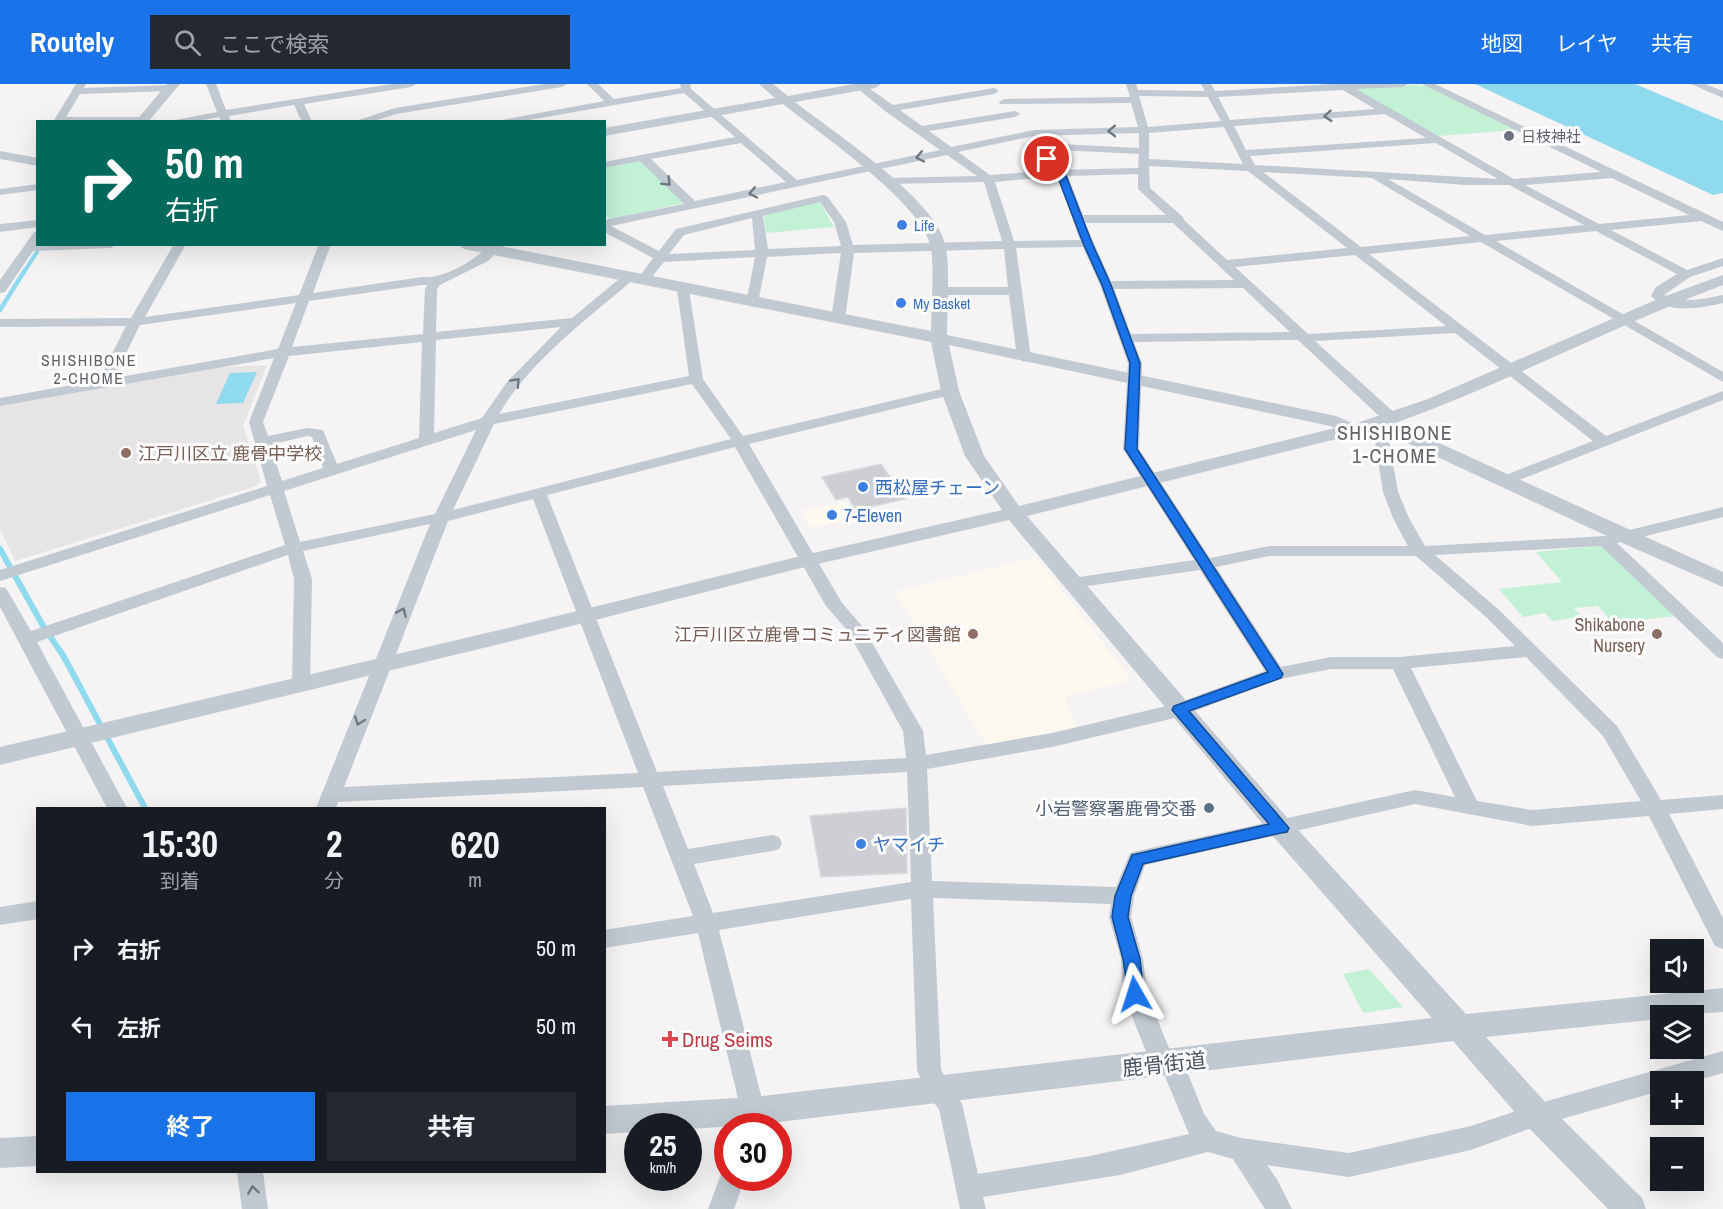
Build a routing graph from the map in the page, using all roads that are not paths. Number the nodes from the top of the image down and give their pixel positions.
1 (211, 84) edge
2 (346, 84) edge
3 (411, 84) edge
4 (562, 84) edge
5 (592, 84) edge
6 (765, 84) edge
7 (875, 84) edge
8 (1403, 84) edge
9 (1427, 84) edge
10 (1696, 84) edge
11 (859, 85) edge
12 (172, 86) edge
13 (1342, 86) edge
14 (685, 87) edge
15 (79, 88) edge
16 (990, 88) edge
17 (1210, 89) edge
18 (360, 92) junction
19 (1134, 93) edge
20 (1723, 95) edge
21 (785, 100) junction
22 (298, 102) junction
23 (611, 102) junction
24 (1004, 102) junction
25 (889, 109) junction
26 (565, 110) junction
27 (395, 111) junction
28 (1386, 111) junction
29 (712, 112) junction
30 (1015, 114) junction
31 (224, 117) edge
32 (59, 120) edge
33 (143, 120) edge
34 (192, 120) edge
35 (306, 120) edge
36 (365, 120) edge
37 (411, 120) edge
38 (508, 120) edge
39 (574, 120) edge
40 (1228, 124) junction
41 (919, 130) junction
42 (1144, 130) junction
43 (606, 132) edge
44 (1031, 133) junction
45 (743, 139) junction
46 (1438, 140) junction
47 (948, 151) junction
48 (1243, 153) junction
49 (0, 155) edge
50 (643, 158) junction
51 (34, 159) edge
52 (1144, 161) junction
53 (1050, 162) junction
54 (609, 164) edge
55 (872, 168) junction
56 (1251, 168) junction
57 (1373, 174) junction
58 (1614, 174) junction
59 (988, 179) junction
60 (1510, 180) junction
61 (888, 181) junction
62 (795, 184) junction
63 (36, 187) edge
64 (0, 192) edge
65 (692, 205) junction
66 (757, 214) junction
67 (1703, 217) junction
68 (1080, 219) junction
69 (1179, 219) junction
70 (36, 223) edge
71 (606, 225) edge
72 (606, 226) edge
73 (1723, 227) edge
74 (0, 228) edge
75 (1599, 228) junction
76 (36, 237) edge
77 (1484, 239) junction
78 (1087, 243) junction
79 (1009, 244) junction
80 (69, 246) edge
81 (179, 246) edge
82 (324, 246) edge
83 (938, 246) junction
84 (496, 247) edge
85 (27, 248) junction
86 (848, 249) junction
87 (1359, 251) junction
88 (762, 253) junction
89 (662, 258) junction
90 (1723, 262) edge
91 (1226, 264) junction
92 (1686, 274) junction
93 (4, 276) edge
94 (636, 278) junction
95 (1723, 280) edge
96 (436, 282) junction
97 (1245, 284) junction
98 (1106, 285) junction
99 (0, 289) edge
100 (683, 290) junction
101 (939, 291) junction
102 (1015, 291) junction
103 (305, 298) junction
104 (1723, 298) edge
105 (1666, 301) junction
106 (752, 303) junction
107 (838, 319) junction
108 (1623, 321) junction
109 (135, 322) junction
110 (576, 322) junction
111 (0, 324) edge
112 (1458, 328) junction
113 (429, 337) junction
114 (1304, 337) junction
115 (1126, 338) junction
116 (939, 339) junction
117 (283, 352) junction
118 (1024, 358) junction
119 (1510, 369) junction
120 (1723, 378) edge
121 (696, 379) junction
122 (1136, 381) junction
123 (104, 384) junction
124 (950, 391) junction
125 (1723, 395) edge
126 (0, 402) edge
127 (488, 421) junction
128 (1386, 421) junction
129 (1352, 430) junction
130 (426, 439) junction
131 (263, 442) junction
132 (740, 442) junction
133 (1604, 442) junction
134 (331, 469) junction
135 (1149, 480) junction
136 (1504, 481) junction
137 (276, 488) junction
138 (538, 492) junction
139 (1723, 512) edge
140 (1014, 513) junction
141 (442, 517) junction
142 (1627, 538) junction
143 (1605, 541) junction
144 (293, 548) junction
145 (1420, 551) junction
146 (809, 560) junction
147 (1205, 564) junction
148 (0, 576) edge
149 (1723, 579) edge
150 (1073, 583) junction
151 (0, 592) edge
152 (588, 616) junction
153 (27, 639) junction
154 (1529, 651) junction
155 (1723, 653) edge
156 (1399, 663) junction
157 (379, 666) junction
158 (1276, 674) junction
159 (301, 684) junction
160 (1179, 710) junction
161 (78, 737) junction
162 (0, 756) edge
163 (917, 764) junction
164 (651, 779) junction
165 (329, 802) edge
166 (1723, 802) edge
167 (1470, 806) junction
168 (116, 807) edge
169 (1656, 809) junction
170 (1281, 828) junction
171 (772, 843) dead end
172 (682, 858) junction
173 (920, 889) junction
174 (1123, 896) junction
175 (36, 910) edge
176 (0, 916) edge
177 (706, 922) junction
178 (606, 939) edge
179 (1723, 940) edge
180 (1723, 1000) edge
181 (1460, 1029) junction
182 (1723, 1062) edge
183 (1168, 1064) junction
184 (937, 1088) junction
185 (750, 1113) edge
186 (787, 1113) edge
187 (1537, 1115) junction
188 (714, 1119) edge
189 (606, 1120) edge
190 (1208, 1140) junction
191 (1240, 1150) junction
192 (36, 1151) edge
193 (0, 1153) edge
194 (250, 1173) edge
195 (727, 1191) edge
196 (971, 1198) edge
197 (255, 1209) edge
198 (721, 1209) edge
199 (1278, 1209) edge
200 (1630, 1209) edge

1 - 31 street
2 - 18 street
3 - 18 street
4 - 27 street
5 - 23 street
6 - 21 street
7 - 11 street
8 - 13 street
9 - 58 street
10 - 20 street
11 - 21 street
11 - 25 street
12 - 15 street
12 - 33 street
13 - 17 street
13 - 28 street
14 - 23 street
14 - 29 street
15 - 32 street
16 - 24 street
16 - 25 street
17 - 19 street
17 - 40 street
18 - 22 street
18 - 27 street
19 - 24 street
19 - 42 street
21 - 29 street
21 - 55 street
22 - 31 street
22 - 35 street
23 - 26 street
24 - 30 street
25 - 41 street
26 - 38 street
26 - 39 street
27 - 36 street
27 - 37 street
28 -> 40 street
28 - 46 street
29 - 43 street
29 - 45 street
30 - 41 street
30 - 44 street
31 - 34 street
40 - 42 street
40 - 48 street
41 - 47 street
42 -> 44 street
42 - 52 street
44 - 47 street
44 - 53 street
45 - 50 street
45 - 62 street
46 - 48 street
46 - 60 street
47 -> 55 street
47 - 59 street
48 - 56 street
49 - 51 street
50 - 54 street
50 -> 65 street
52 - 53 street
52 - 53 street
52 - 56 street
52 - 69 street
53 - 59 street
53 - 68 street
55 - 61 street
55 - 62 street
56 - 57 street
56 - 87 street
57 - 60 street
57 - 77 street
58 - 60 street
58 - 67 street
59 - 61 street
59 - 79 street
60 - 75 street
61 - 83 street
62 -> 65 street
63 - 64 street
65 - 71 street
66 - 86 street
66 - 88 street
66 - 89 street
67 - 73 street
67 - 75 street
68 - 69 street
68 - 78 street
69 - 91 street
70 - 74 street
72 - 89 street
75 - 77 street
75 - 92 street
76 - 85 street
77 - 87 street
77 - 108 street
78 - 79 street
78 - 98 street
79 - 83 street
79 - 102 street
80 - 85 street
81 - 109 street
82 - 103 street
83 - 86 street
83 - 101 street
84 - 94 street
84 - 96 street
85 - 93 street
86 - 88 street
86 - 107 street
87 - 91 street
87 - 112 street
88 - 89 street
88 - 106 street
89 - 94 street
90 - 92 street
91 - 97 street
92 - 105 street
93 - 99 street
94 - 100 street
94 - 110 street
95 - 105 street
96 - 103 street
96 - 113 street
97 - 98 street
97 - 114 street
98 - 115 street
100 - 106 street
100 - 121 street
101 - 102 street
101 - 116 street
102 - 118 street
103 - 109 street
103 - 117 street
104 - 105 street
105 - 108 street
106 - 107 street
107 - 116 street
108 - 119 street
108 - 120 street
109 - 111 street
109 - 123 street
110 - 113 street
127 -> 110 street
112 - 114 street
112 - 119 street
113 - 117 street
113 - 130 street
114 - 115 street
114 - 128 street
115 - 122 street
116 - 118 street
116 - 124 street
117 - 123 street
117 - 131 street
118 - 122 street
119 - 128 street
119 - 133 street
121 - 127 street
121 - 132 street
122 - 129 street
122 - 135 street
123 - 126 street
124 - 132 street
124 - 140 street
125 - 133 street
127 - 130 street
127 - 141 street
128 - 129 street
128 - 136 street
128 - 145 street
129 - 135 street
130 - 134 street
131 - 134 street
131 - 137 street
132 - 138 street
132 - 146 street
133 - 136 street
134 - 137 street
135 - 140 street
135 - 147 street
136 - 142 street
137 - 144 street
137 - 148 street
138 - 141 street
138 - 152 street
139 - 142 street
140 - 146 street
140 - 150 street
141 - 144 street
157 -> 141 street
142 - 143 street
142 - 149 street
143 - 145 street
143 - 155 street
144 - 153 street
144 - 159 street
145 - 147 street
145 - 154 street
146 - 152 street
146 - 163 street
147 - 150 street
147 - 158 street
150 - 160 street
151 - 153 street
152 - 157 street
152 - 164 street
153 - 161 street
154 - 156 street
154 - 169 street
156 - 158 street
156 - 167 street
157 - 159 street
157 -> 165 street
158 - 160 street
159 - 161 street
160 - 163 street
160 - 170 street
161 - 162 street
161 - 168 street
163 - 164 street
163 - 173 street
164 - 165 street
164 - 172 street
166 - 169 street
167 - 169 street
167 - 170 street
169 - 179 street
170 - 174 street
170 - 181 street
171 - 172 street
172 - 177 street
173 - 174 street
173 - 177 street
173 - 184 street
174 - 183 street
175 - 176 street
177 - 178 street
177 - 185 street
180 - 181 street, 鹿骨街道
181 - 183 street, 鹿骨街道
181 - 187 street
182 - 187 street
183 - 184 street, 鹿骨街道
183 - 190 street
184 - 186 street, 鹿骨街道
184 - 196 street
187 - 191 street
187 - 200 street
188 - 189 street, 鹿骨街道
190 - 191 street
190 - 196 street
191 - 199 street
192 - 193 street
197 -> 194 street
195 - 198 street

